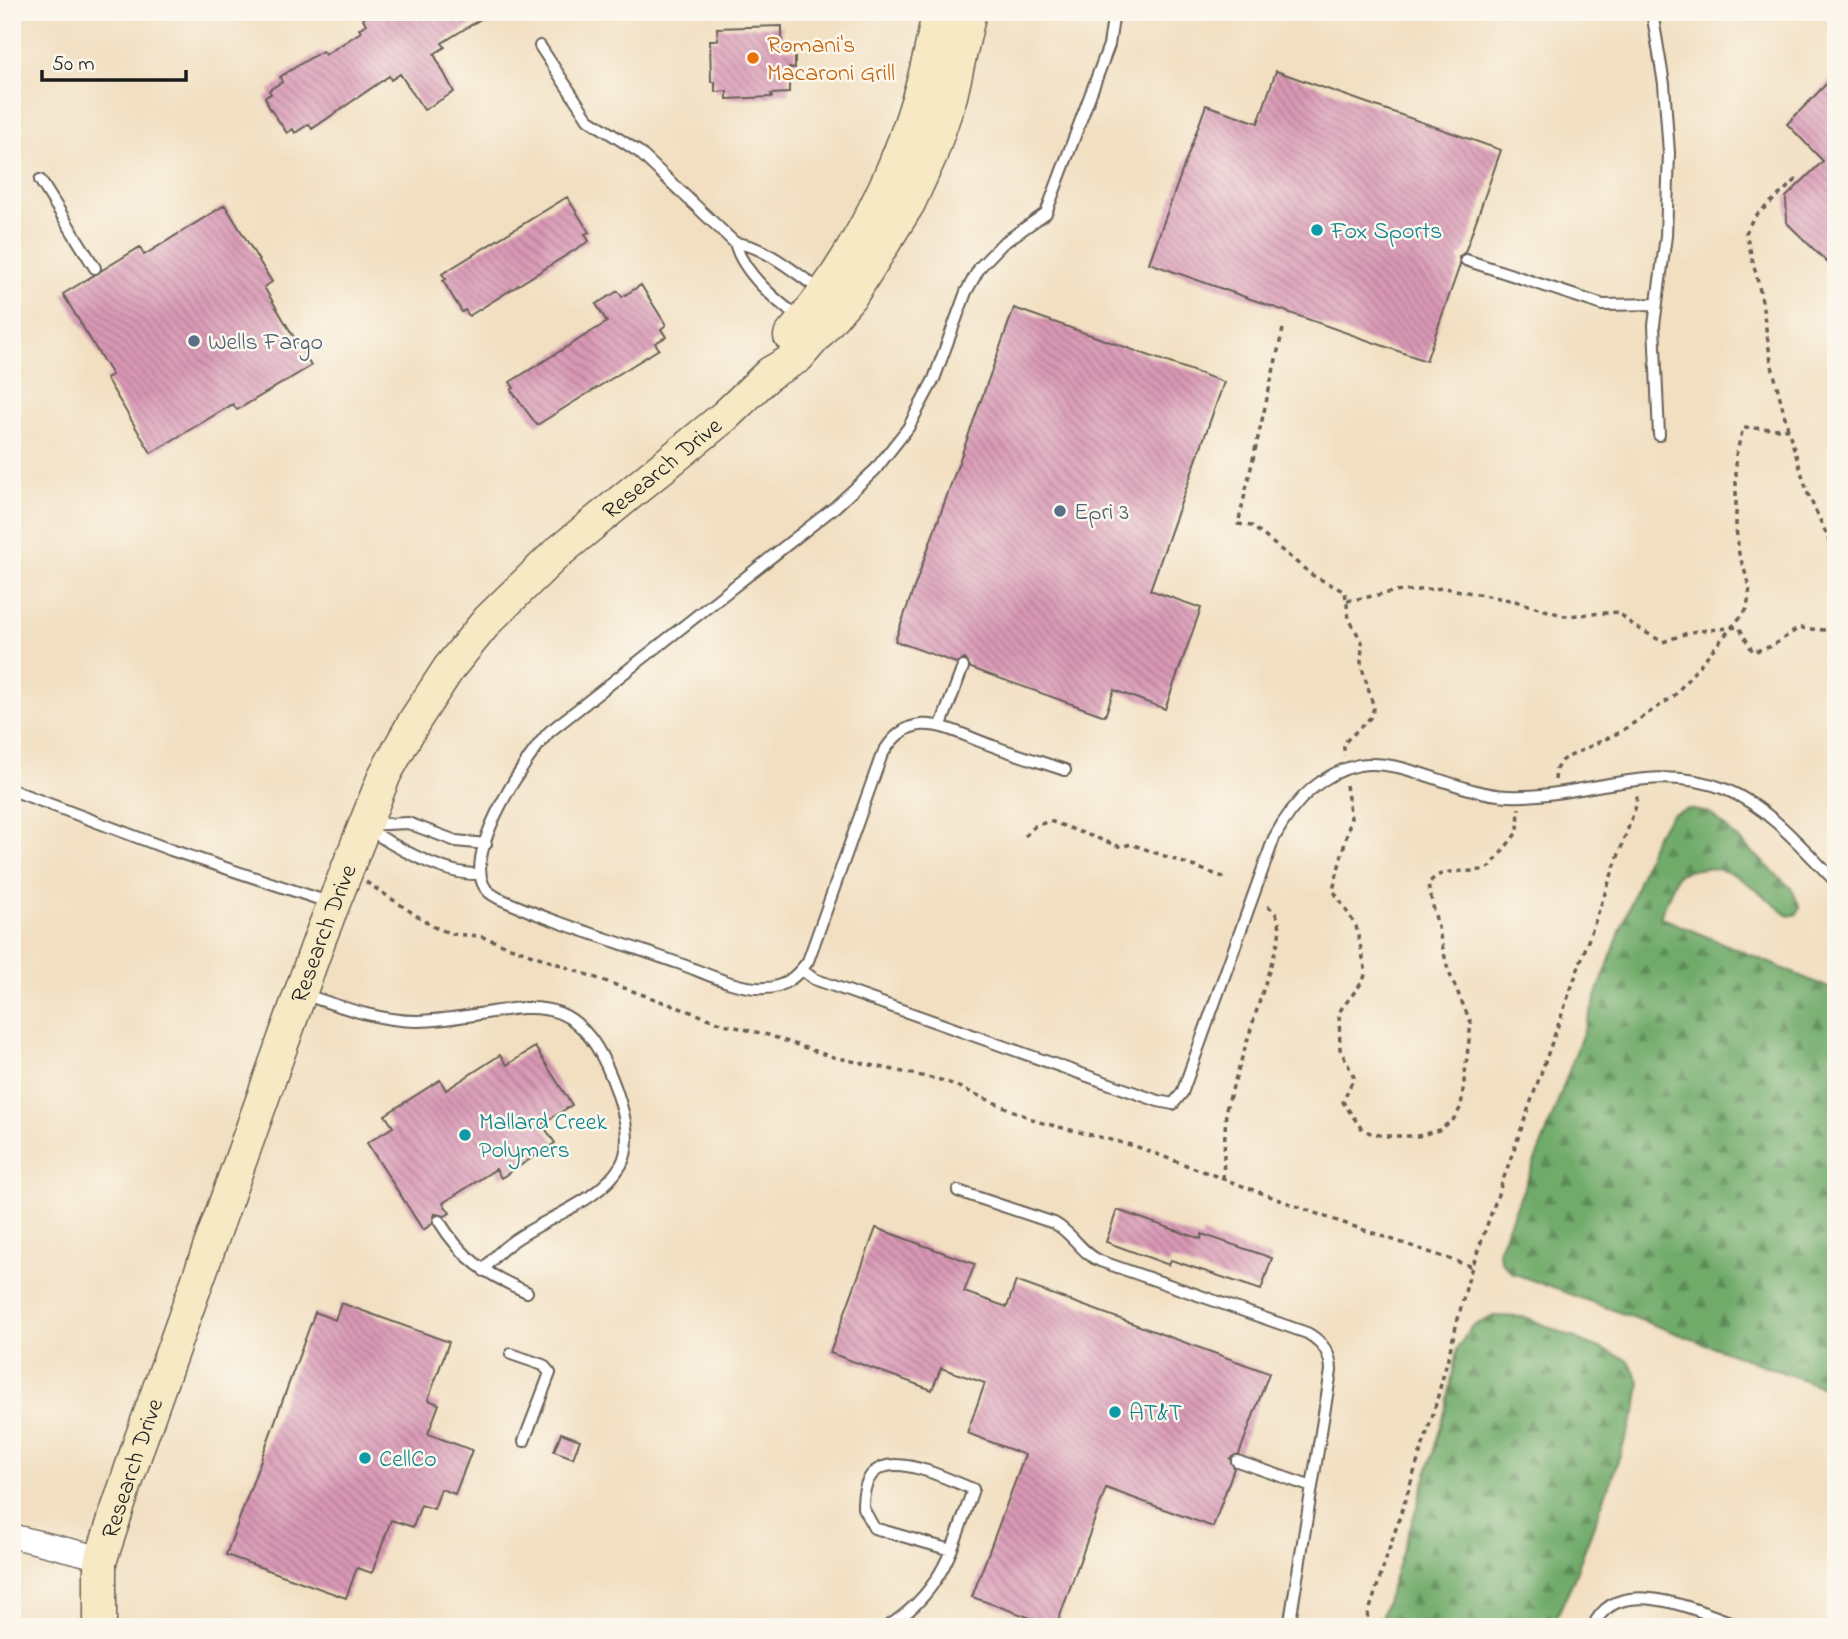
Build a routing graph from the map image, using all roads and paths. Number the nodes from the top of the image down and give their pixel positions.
1 (938, 12) edge
2 (970, 12) edge
3 (1114, 12) edge
4 (1652, 12) edge
5 (540, 46) dead end
6 (40, 180) dead end
7 (1800, 184) dead end
8 (735, 243) junction
9 (1466, 260) dead end
10 (95, 268) dead end
11 (833, 299) junction
12 (1657, 304) junction
13 (812, 327) junction
14 (1283, 329) dead end
15 (1788, 429) junction
16 (1659, 435) dead end
17 (1836, 555) edge
18 (1347, 601) junction
19 (1733, 628) junction
20 (1836, 631) edge
21 (962, 667) dead end
22 (941, 725) junction
23 (1344, 757) dead end
24 (1065, 770) dead end
25 (1555, 780) dead end
26 (1346, 782) dead end
27 (1636, 789) dead end
28 (12, 790) edge
29 (1519, 806) dead end
30 (364, 825) junction
31 (1025, 836) dead end
32 (486, 844) junction
33 (345, 874) junction
34 (480, 874) junction
35 (1226, 878) dead end
36 (1836, 882) edge
37 (1250, 900) junction
38 (333, 904) junction
39 (802, 970) junction
40 (302, 993) junction
41 (1223, 1180) junction
42 (958, 1191) dead end
43 (439, 1222) dead end
44 (1473, 1267) junction
45 (484, 1271) junction
46 (527, 1292) dead end
47 (511, 1354) dead end
48 (524, 1441) dead end
49 (1237, 1461) dead end
50 (1312, 1487) junction
51 (12, 1536) edge
52 (951, 1550) junction
53 (101, 1558) junction
54 (100, 1627) edge
55 (887, 1627) edge
56 (1289, 1627) edge
57 (1364, 1627) edge
58 (1593, 1627) edge
59 (1744, 1627) edge

1 - 11 street, Research Drive
2 - 11 street, Research Drive
3 - 32 lane
4 - 12 lane
5 - 8 lane
6 - 10 lane
7 - 15 path
8 - 11 lane
8 - 13 lane
9 - 12 lane
11 - 13 street, Research Drive
12 - 16 lane
13 - 30 street, Research Drive
14 - 18 path
15 - 17 path
15 - 19 path
18 - 19 path
18 - 23 path
19 - 20 path
19 - 25 path
21 - 22 lane
22 - 24 lane
22 - 39 lane
26 - 29 path
27 - 44 path
28 - 38 lane
30 - 32 lane
30 - 33 street, Research Drive
30 - 34 lane
31 - 35 path
32 - 34 lane
33 - 38 street, Research Drive
33 - 41 path
34 - 39 lane
36 - 37 lane
37 - 39 lane
37 - 41 path
38 - 40 street, Research Drive
40 - 45 lane
40 - 53 street, Research Drive
41 - 44 path
42 - 50 lane
43 - 45 lane
44 - 57 path
45 - 46 lane
47 - 48 lane
49 - 50 lane
50 - 56 lane
51 - 53 street
52 - 52 lane
52 - 55 lane
53 - 54 street, Research Drive
58 - 59 lane

